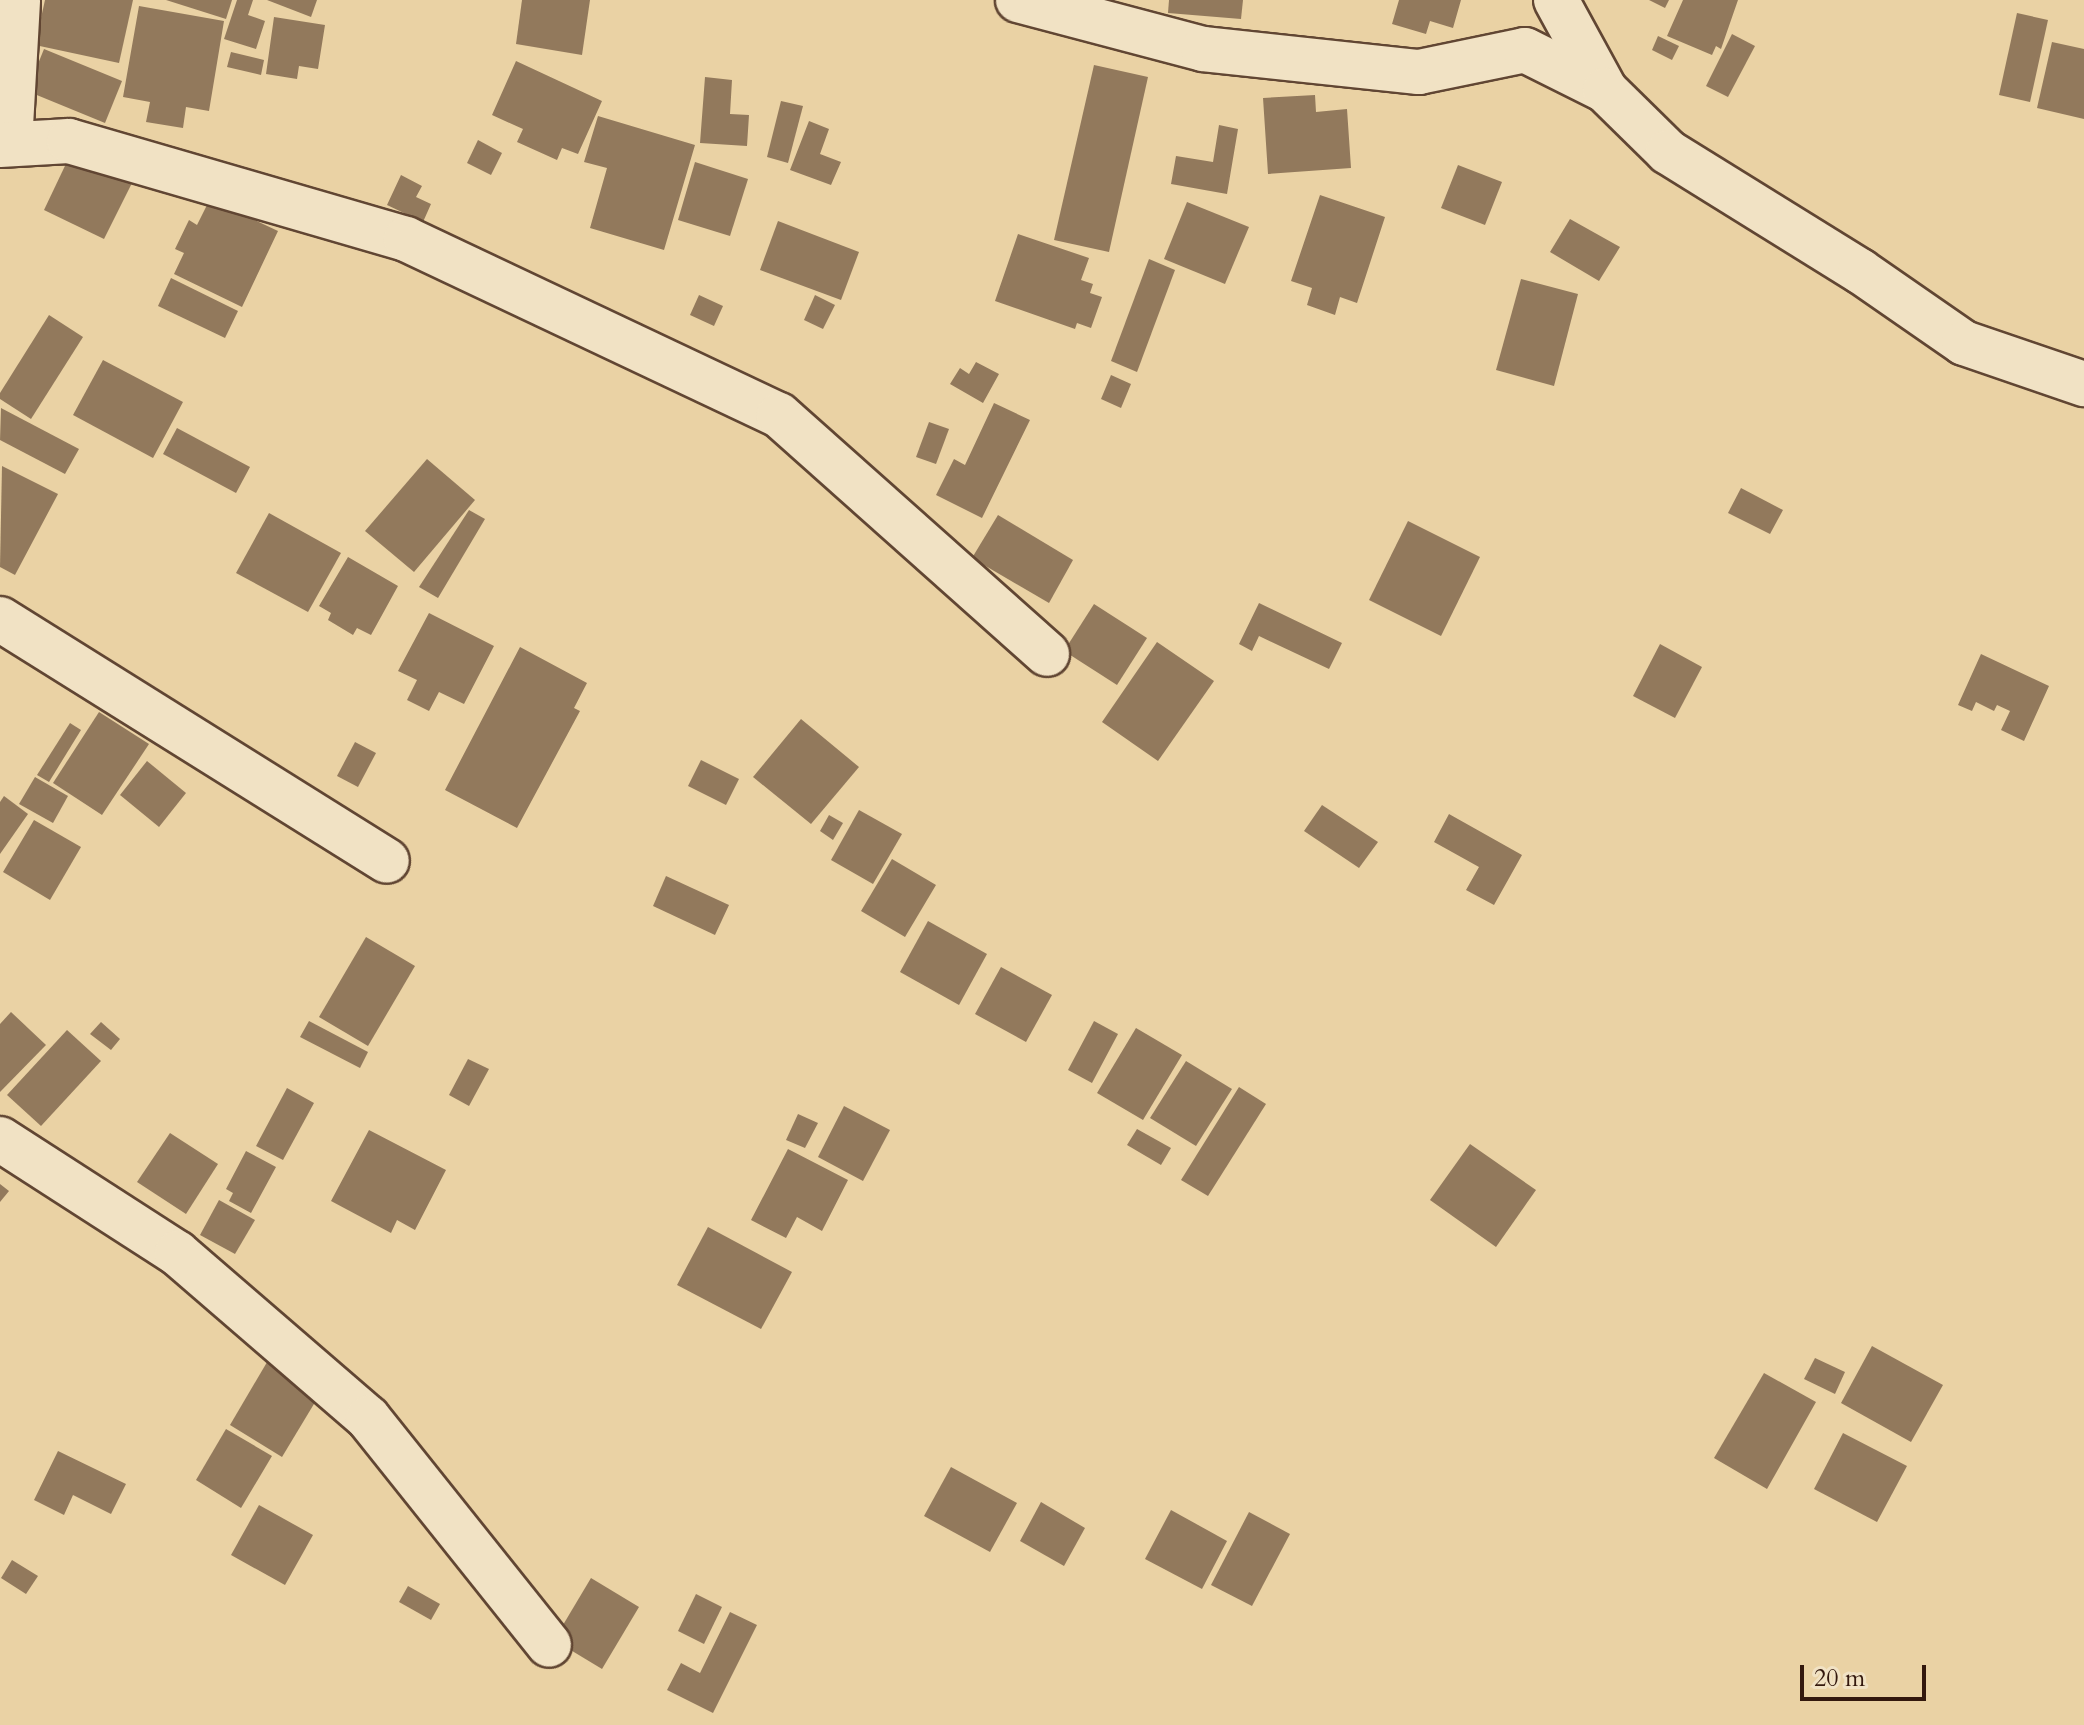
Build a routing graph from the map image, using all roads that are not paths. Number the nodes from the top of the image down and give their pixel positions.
1 (18, 0) edge
2 (1018, 0) edge
3 (1556, 0) edge
4 (1605, 90) junction
5 (5, 144) edge
6 (2084, 384) edge
7 (0, 619) edge
8 (1047, 654) dead end
9 (387, 861) dead end
10 (0, 1139) edge
11 (549, 1645) dead end

1 - 5 street
2 - 4 street
3 - 4 street
4 - 6 street
5 - 8 street
7 - 9 street
10 - 11 street

